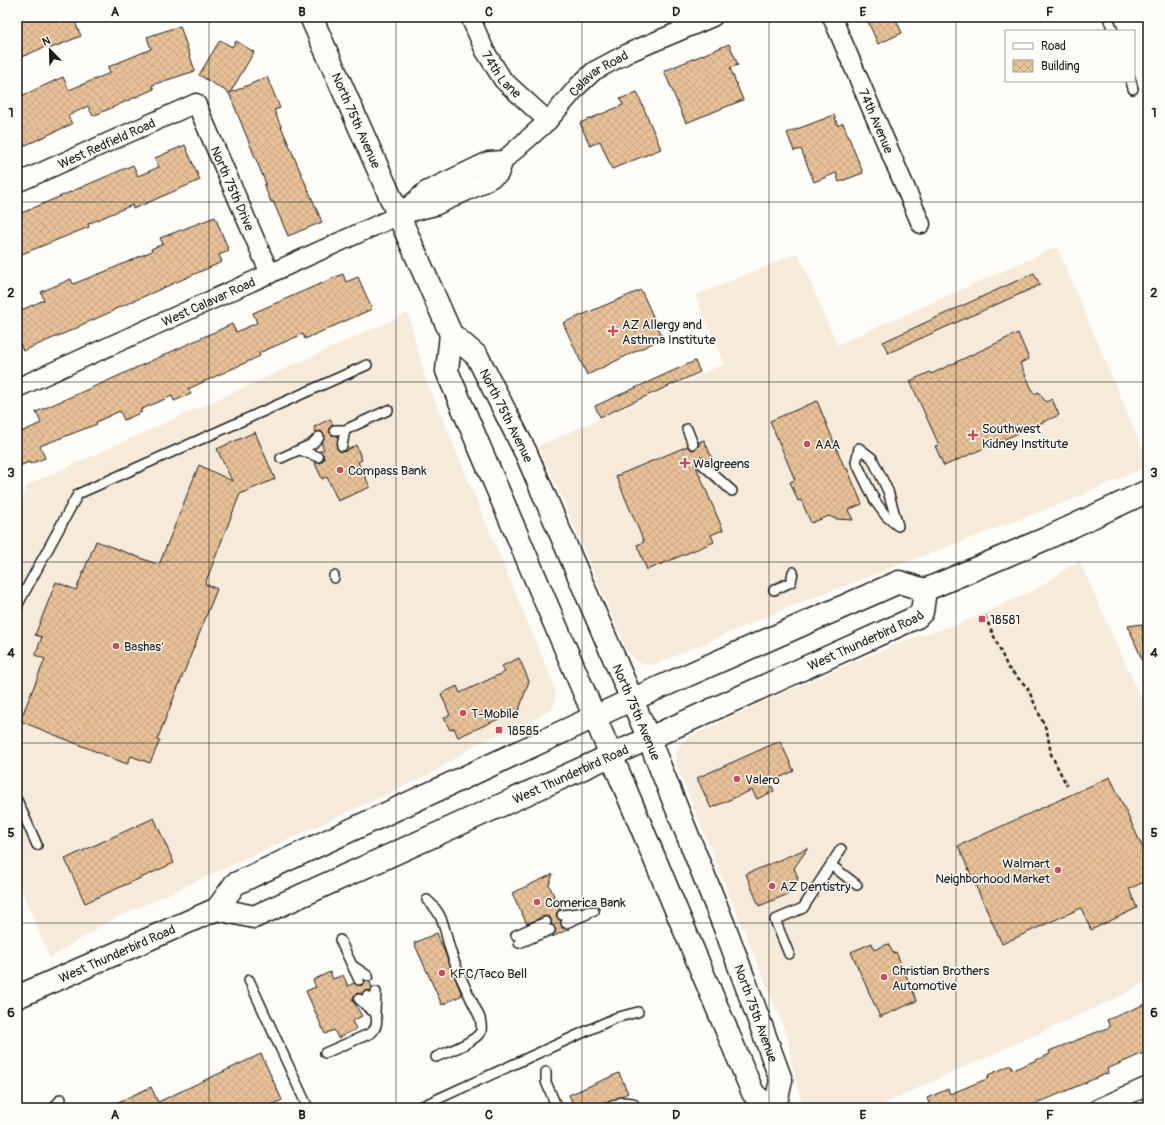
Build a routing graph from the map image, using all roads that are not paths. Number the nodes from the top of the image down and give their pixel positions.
1 (311, 17) edge
2 (470, 17) edge
3 (714, 17) edge
4 (832, 17) edge
5 (1108, 17) edge
6 (1113, 30) edge
7 (196, 103) joint
8 (548, 121) junction
9 (504, 160) junction
10 (461, 174) junction
11 (17, 183) edge
12 (468, 190) junction
13 (399, 215) junction
14 (921, 224) dead end
15 (270, 274) junction
16 (451, 334) junction
17 (368, 365) dead end
18 (17, 388) edge
19 (388, 410) dead end
20 (687, 429) dead end
21 (338, 433) dead end
22 (312, 444) junction
23 (694, 444) dead end
24 (300, 450) junction
25 (318, 456) dead end
26 (281, 458) dead end
27 (701, 462) dead end
28 (732, 491) dead end
29 (1148, 491) edge
30 (898, 526) joint
31 (793, 572) dead end
32 (774, 590) dead end
33 (925, 590) junction
34 (17, 610) edge
35 (631, 700) junction
36 (594, 717) junction
37 (648, 737) junction
38 (611, 754) junction
39 (17, 800) edge
40 (37, 845) dead end
41 (841, 850) dead end
42 (831, 865) junction
43 (857, 885) dead end
44 (427, 900) dead end
45 (217, 909) junction
46 (594, 911) dead end
47 (564, 919) dead end
48 (548, 926) dead end
49 (518, 939) dead end
50 (340, 940) dead end
51 (789, 954) dead end
52 (353, 966) junction
53 (368, 976) dead end
54 (249, 980) dead end
55 (356, 982) dead end
56 (376, 992) dead end
57 (17, 997) edge
58 (363, 997) dead end
59 (638, 1012) dead end
60 (375, 1014) junction
61 (325, 1053) dead end
62 (436, 1057) dead end
63 (546, 1072) dead end
64 (1148, 1086) edge
65 (62, 1099) dead end
66 (633, 1103) dead end
67 (54, 1108) edge
68 (308, 1108) edge
69 (418, 1108) edge
70 (557, 1108) edge
71 (608, 1108) edge
72 (769, 1108) edge
73 (774, 1108) edge
74 (1099, 1108) edge

1 - 13 main road, North 75th Avenue
2 - 8 street, 74th Lane
3 - 8 street, Calavar Road
4 - 14 street, 74th Avenue
5 - 6 lane
7 - 11 street, West Redfield Road
7 - 15 street, North 75th Drive
8 - 9 street, Calavar Road
9 - 10 street
9 - 12 street, Calavar Road
10 - 12 lane
10 - 13 street
12 - 13 street, Calavar Road
13 - 15 street, West Calavar Road
13 - 16 main road, North 75th Avenue
15 - 18 street, West Calavar Road
16 - 35 main road, North 75th Avenue
16 - 36 main road, North 75th Avenue
17 - 34 lane
19 - 21 lane
20 - 23 lane
22 - 22 lane
22 - 24 lane
24 - 25 lane
24 - 26 lane
27 - 28 lane
29 - 33 main road, West Thunderbird Road
30 - 30 lane
31 - 32 lane
33 - 35 main road, West Thunderbird Road
33 - 37 main road, West Thunderbird Road
35 - 36 main road, West Thunderbird Road
35 - 37 main road, North 75th Avenue
36 - 38 main road, North 75th Avenue
36 - 45 main road, West Thunderbird Road
37 - 38 main road, West Thunderbird Road
37 - 73 main road, North 75th Avenue
38 - 45 main road, West Thunderbird Road
38 - 72 main road, North 75th Avenue
39 - 40 lane
41 - 42 lane
42 - 43 lane
42 - 51 lane
44 - 62 lane
45 - 57 main road, West Thunderbird Road
46 - 47 lane
48 - 49 lane
50 - 52 lane
52 - 53 lane
52 - 55 lane
54 - 68 lane
56 - 60 lane
58 - 60 lane
59 - 69 lane
60 - 61 lane
63 - 70 lane
64 - 74 street
65 - 67 lane
66 - 71 lane

